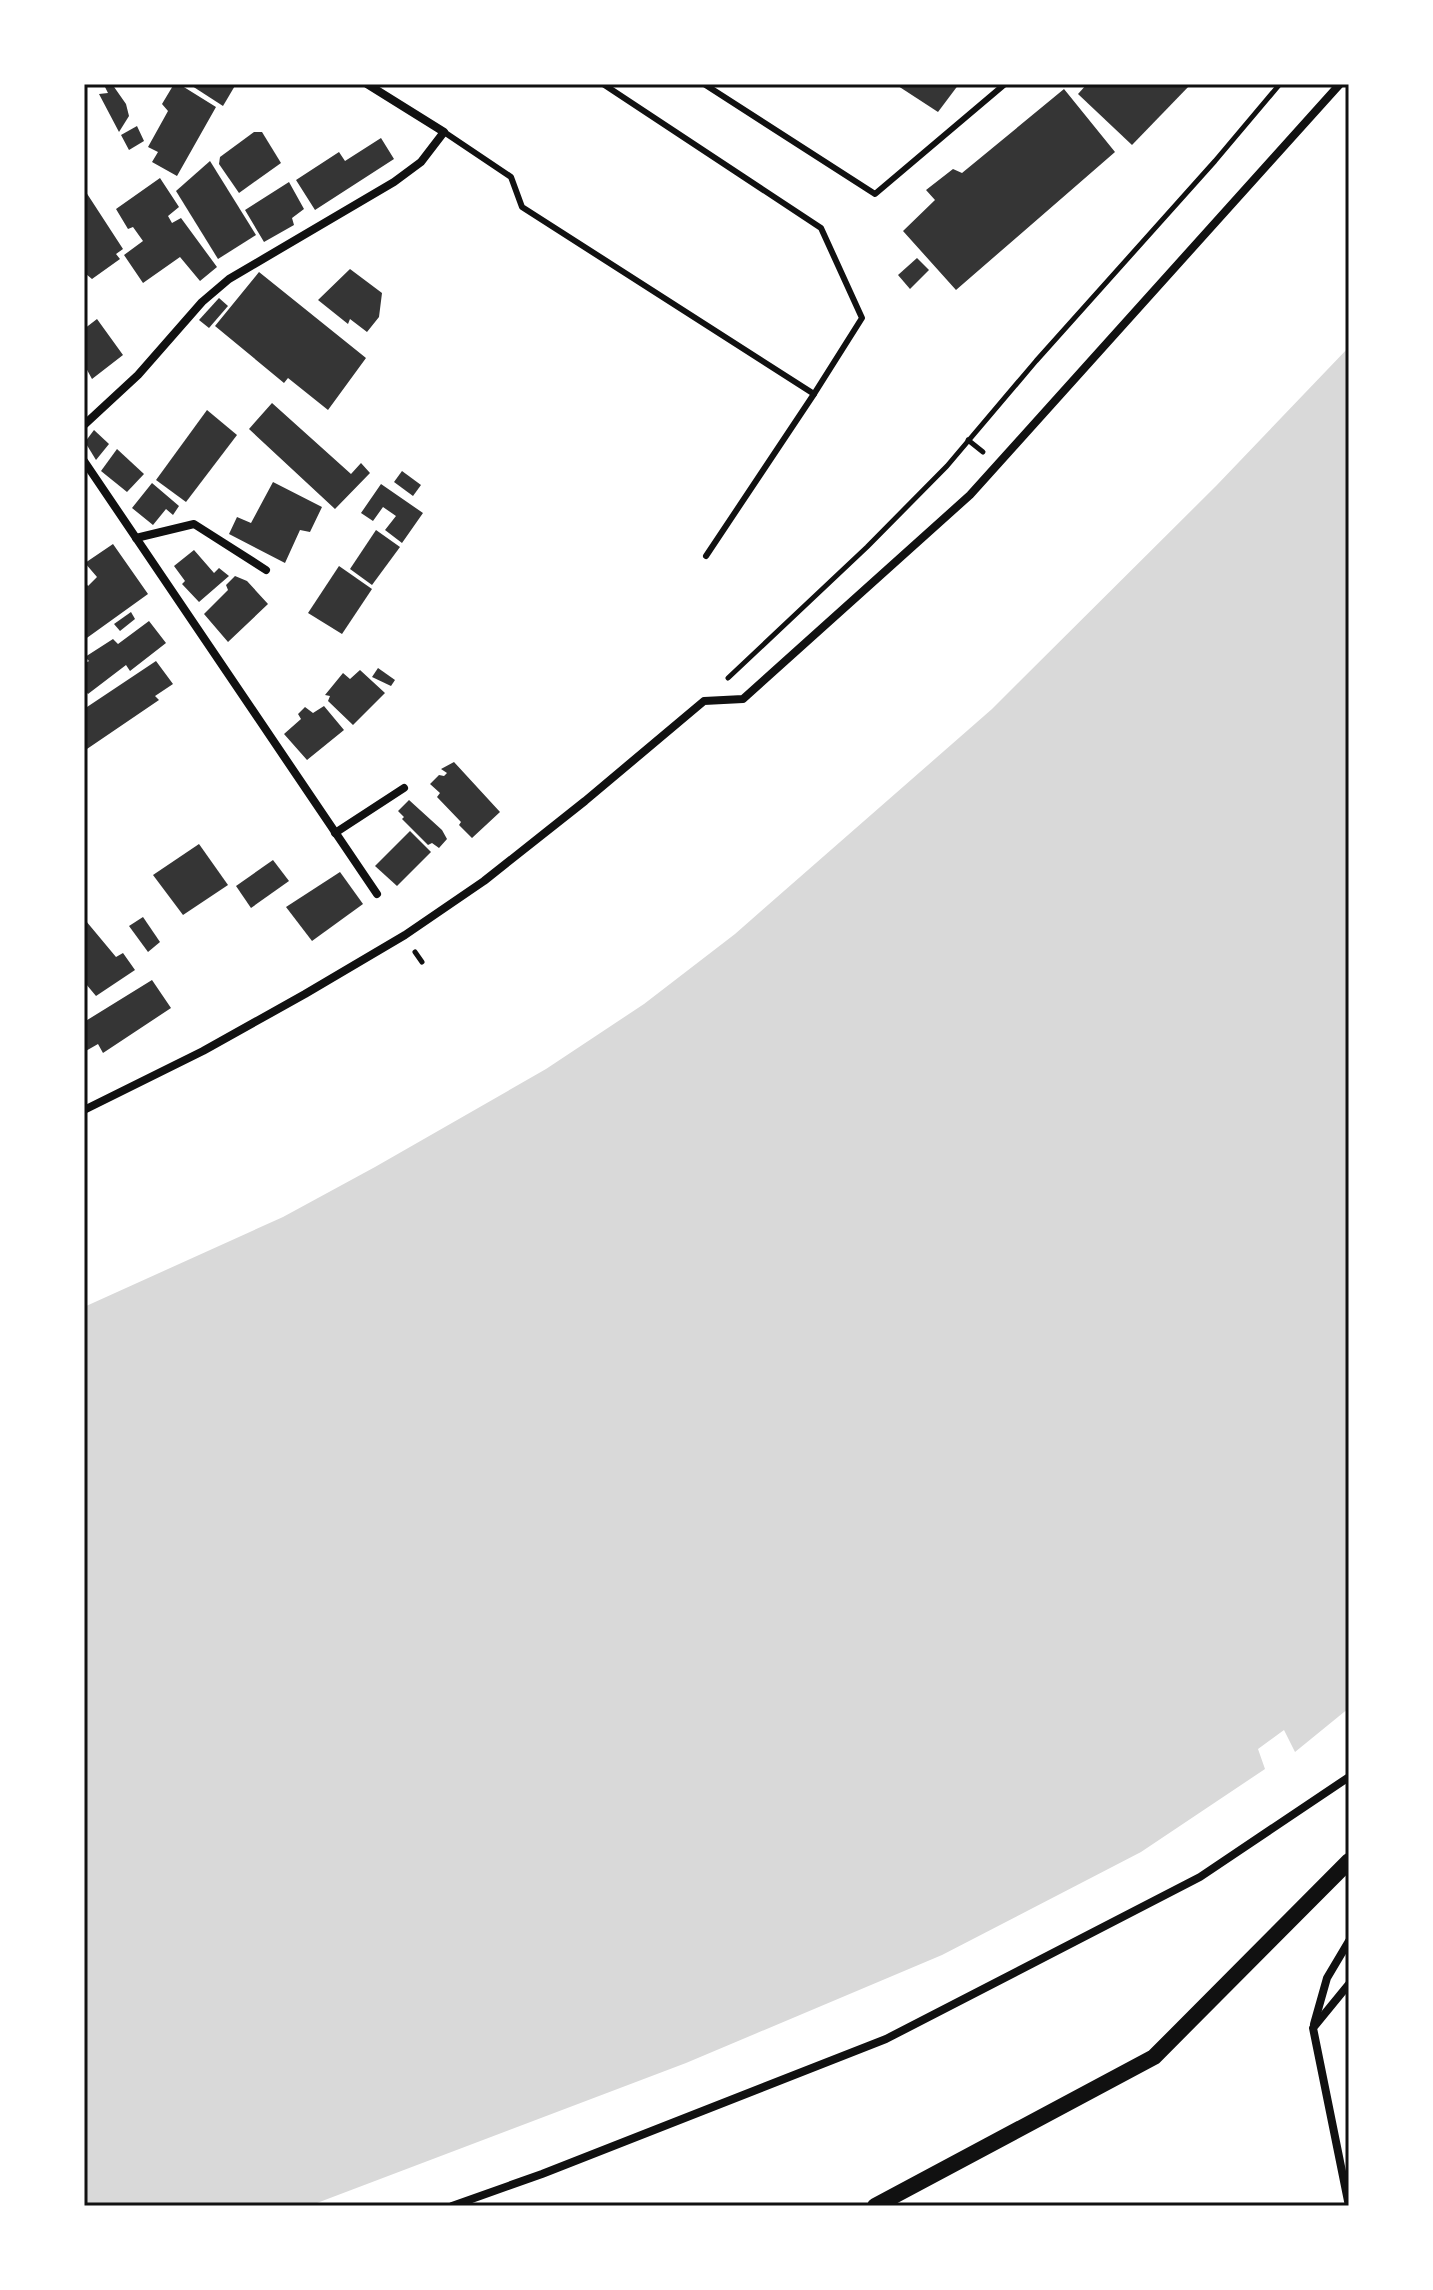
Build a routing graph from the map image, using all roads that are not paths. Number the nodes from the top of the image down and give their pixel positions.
1 (367, 84) edge
2 (603, 84) edge
3 (704, 84) edge
4 (1005, 84) edge
5 (1340, 84) edge
6 (444, 132) junction
7 (814, 394) junction
8 (84, 425) edge
9 (84, 461) edge
10 (136, 538) junction
11 (706, 556) dead end
12 (266, 570) dead end
13 (404, 788) dead end
14 (335, 833) junction
15 (377, 894) dead end
16 (84, 1110) edge
17 (1349, 1777) edge
18 (1349, 1861) edge
19 (1349, 1941) edge
20 (1349, 1984) edge
21 (1313, 2028) junction
22 (452, 2206) edge
23 (875, 2206) edge
24 (1349, 2206) edge

1 - 6 street
2 - 7 lane
3 - 4 lane
5 - 16 street
6 - 7 lane
6 - 8 street
7 - 11 lane
9 - 10 street
10 - 12 street
10 - 14 street
13 - 14 street
14 - 15 street
17 - 22 street
18 - 23 main road
19 - 21 street
20 - 21 street
21 - 24 street

